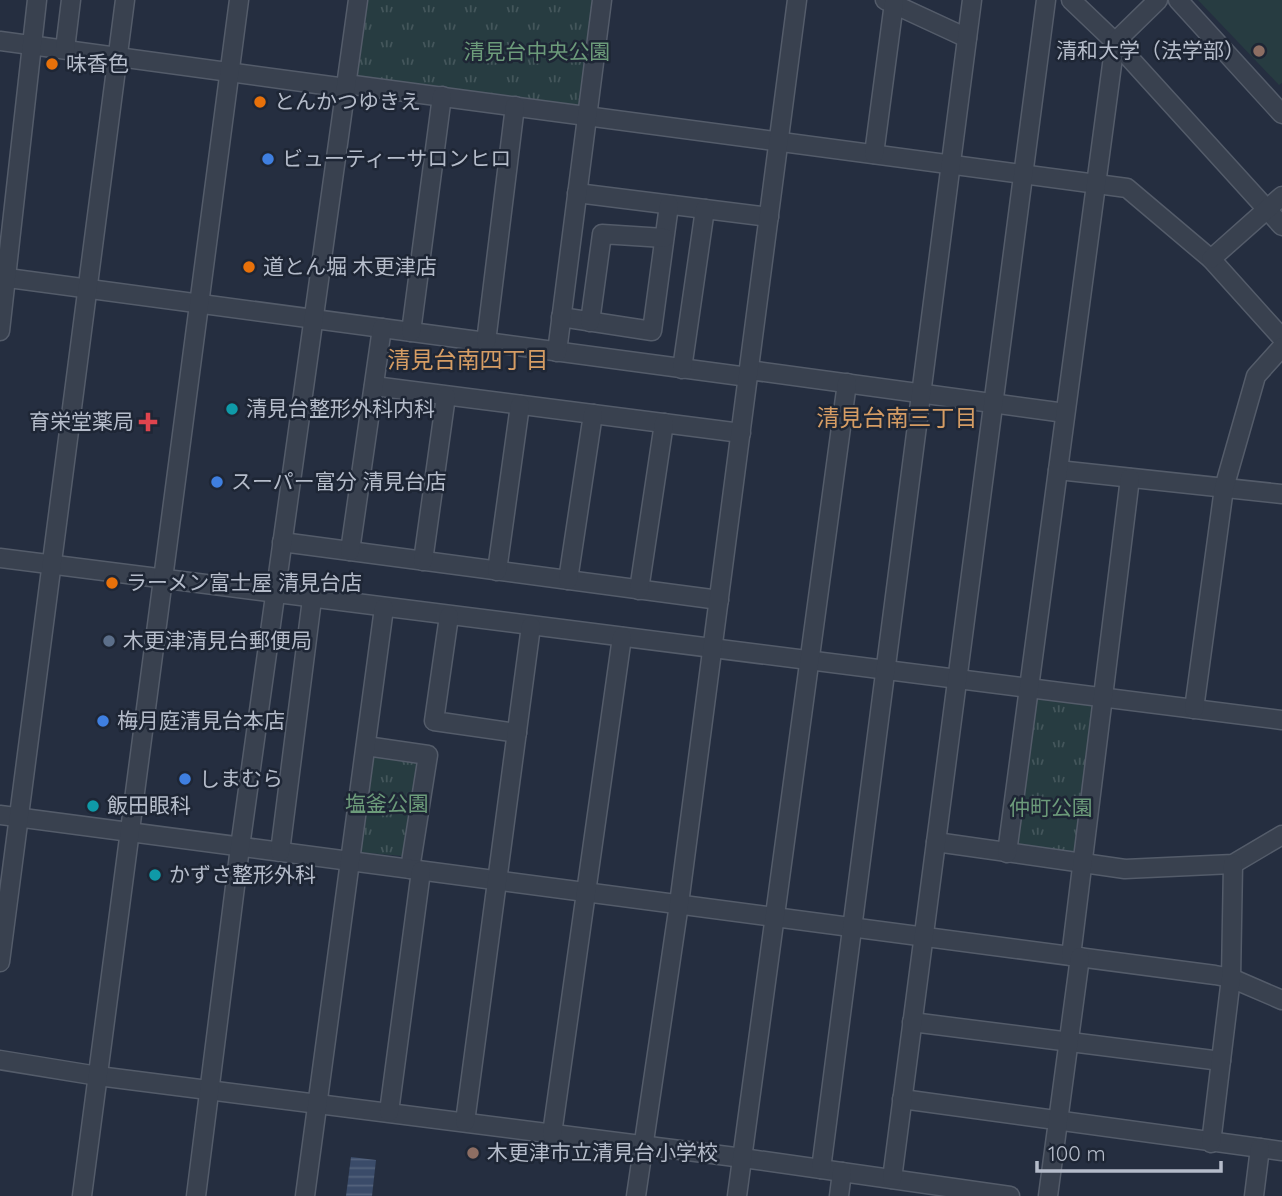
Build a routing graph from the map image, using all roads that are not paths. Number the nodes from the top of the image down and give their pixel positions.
1 (37, 0) edge
2 (71, 0) edge
3 (125, 0) edge
4 (239, 0) edge
5 (358, 0) edge
6 (602, 0) edge
7 (797, 0) edge
8 (972, 0) edge
9 (1046, 0) edge
10 (1071, 0) edge
11 (1158, 0) edge
12 (1178, 0) edge
13 (889, 2) edge
14 (967, 38) junction
15 (0, 41) edge
16 (1115, 41) junction
17 (32, 45) junction
18 (65, 50) junction
19 (117, 57) junction
20 (229, 73) junction
21 (346, 86) junction
22 (442, 96) junction
23 (515, 106) junction
24 (1282, 114) edge
25 (587, 116) junction
26 (779, 141) junction
27 (874, 154) junction
28 (951, 164) junction
29 (1024, 174) junction
30 (1096, 184) junction
31 (577, 193) junction
32 (1282, 196) edge
33 (668, 205) junction
34 (705, 209) junction
35 (1267, 210) junction
36 (769, 217) junction
37 (1282, 226) edge
38 (664, 238) junction
39 (1211, 259) junction
40 (3, 278) edge
41 (87, 289) junction
42 (200, 304) junction
43 (561, 317) junction
44 (313, 319) junction
45 (590, 322) junction
46 (382, 328) junction
47 (0, 331) edge
48 (411, 332) junction
49 (1282, 338) edge
50 (486, 342) junction
51 (1282, 347) edge
52 (556, 352) junction
53 (682, 369) junction
54 (749, 373) junction
55 (847, 383) junction
56 (373, 386) junction
57 (922, 393) junction
58 (446, 396) junction
59 (994, 403) junction
60 (520, 405) junction
61 (1065, 413) junction
62 (593, 414) junction
63 (664, 423) junction
64 (741, 433) junction
65 (1058, 470) junction
66 (1130, 478) junction
67 (1224, 488) junction
68 (1282, 494) edge
69 (282, 542) junction
70 (350, 551) junction
71 (0, 558) edge
72 (423, 561) junction
73 (51, 565) junction
74 (497, 571) junction
75 (164, 580) junction
76 (568, 580) junction
77 (639, 590) junction
78 (275, 594) junction
79 (312, 599) junction
80 (719, 600) junction
81 (384, 608) junction
82 (449, 616) junction
83 (531, 626) junction
84 (622, 637) junction
85 (713, 649) junction
86 (810, 661) junction
87 (886, 670) junction
88 (957, 679) junction
89 (1029, 688) junction
90 (1103, 698) junction
91 (1194, 709) junction
92 (1282, 717) edge
93 (517, 733) junction
94 (366, 746) junction
95 (0, 815) edge
96 (19, 818) junction
97 (130, 832) junction
98 (1282, 835) edge
99 (936, 842) junction
100 (240, 847) junction
101 (280, 852) junction
102 (1007, 853) junction
103 (350, 861) junction
104 (1233, 864) junction
105 (1081, 865) junction
106 (416, 870) junction
107 (497, 881) junction
108 (586, 893) junction
109 (679, 904) junction
110 (777, 917) junction
111 (853, 927) junction
112 (924, 936) junction
113 (1075, 956) junction
114 (0, 962) edge
115 (1231, 978) junction
116 (1282, 1000) edge
117 (912, 1022) junction
118 (1068, 1041) junction
119 (0, 1060) edge
120 (1222, 1060) junction
121 (98, 1076) junction
122 (209, 1090) junction
123 (902, 1099) junction
124 (318, 1103) junction
125 (388, 1112) junction
126 (465, 1122) junction
127 (1058, 1122) junction
128 (552, 1134) junction
129 (1212, 1143) junction
130 (643, 1147) junction
131 (1260, 1148) junction
132 (1282, 1151) edge
133 (743, 1158) junction
134 (821, 1169) junction
135 (842, 1172) junction
136 (892, 1179) junction
137 (958, 1192) edge
138 (82, 1196) edge
139 (196, 1196) edge
140 (306, 1196) edge
141 (636, 1196) edge
142 (737, 1196) edge
143 (839, 1196) edge
144 (1010, 1196) edge
145 (1048, 1196) edge
146 (1254, 1196) edge

1 - 17 street
2 - 18 street
3 - 19 street
4 - 20 street
5 - 21 street
6 - 25 street
7 - 26 street
8 - 14 street
9 - 29 street
10 - 16 street
11 - 16 street
12 - 24 street
13 - 14 street
13 - 27 street
14 - 28 street
15 - 17 street
16 - 30 street
16 - 35 street
17 - 18 street
17 - 40 street
18 - 19 street
19 - 20 street
19 - 41 street
20 - 21 street
20 - 42 street
21 - 22 street
21 - 44 street
22 - 23 street
22 - 48 street
23 - 25 street
23 - 50 street
25 - 26 street
25 - 31 street
26 - 27 street
26 - 36 street
27 - 28 street
28 - 29 street
28 - 57 street
29 - 30 street
29 - 59 street
30 - 39 street
30 - 61 street
31 - 33 street
31 - 43 street
32 - 35 street
33 - 34 street
33 - 38 street
34 - 36 street
34 - 53 street
35 - 37 street
35 - 39 street
36 - 54 street
38 - 45 street
38 - 45 street
39 - 49 street
40 - 41 street
40 - 47 street
41 - 42 street
41 - 73 street
42 - 44 street
42 - 75 street
43 - 45 street
43 - 52 street
44 - 46 street
44 - 69 street
46 - 48 street
46 - 56 street
48 - 50 street
50 - 52 street
51 - 67 street
52 - 53 street
53 - 54 street
54 - 55 street
54 - 64 street
55 - 57 street
55 - 86 street
56 - 58 street
56 - 70 street
57 - 59 street
57 - 87 street
58 - 60 street
58 - 72 street
59 - 61 street
59 - 88 street
60 - 62 street
60 - 74 street
61 - 65 street
62 - 63 street
62 - 76 street
63 - 64 street
63 - 77 street
64 - 80 street
65 - 66 street
65 - 89 street
66 - 67 street
66 - 90 street
67 - 68 street
67 - 91 street
69 - 70 street
69 - 78 street
70 - 72 street
71 - 73 street
72 - 74 street
73 - 75 street
73 - 96 street
74 - 76 street
75 - 78 street
75 - 97 street
76 - 77 street
77 - 80 street
78 - 79 street
78 - 100 street
79 - 81 street
79 - 101 street
80 - 85 street
81 - 82 street
81 - 94 street
82 - 83 street
82 - 93 street
83 - 84 street
83 - 93 street
84 - 85 street
84 - 108 street
85 - 86 street
85 - 109 street
86 - 87 street
86 - 110 street
87 - 88 street
87 - 111 street
88 - 89 street
88 - 99 street
89 - 90 street
89 - 102 street
90 - 91 street
90 - 105 street
91 - 92 street
93 - 107 street
94 - 103 street
94 - 106 street
95 - 96 street
96 - 97 street
96 - 114 street
97 - 100 street
97 - 121 street
98 - 104 street
99 - 102 street
99 - 112 street
100 - 101 street
100 - 122 street
101 - 103 street
102 - 105 street
103 - 106 street
103 - 124 street
104 - 105 street
104 - 115 street
105 - 113 street
106 - 107 street
106 - 125 street
107 - 108 street
107 - 126 street
108 - 109 street
108 - 128 street
109 - 110 street
109 - 130 street
110 - 111 street
110 - 133 street
111 - 112 street
111 - 134 street
112 - 113 street
112 - 117 street
113 - 115 street
113 - 118 street
115 - 116 street
115 - 120 street
117 - 118 street
117 - 123 street
118 - 120 street
118 - 127 street
119 - 121 street
120 - 129 street
121 - 122 street
121 - 138 street
122 - 124 street
122 - 139 street
123 - 127 street
123 - 136 street
124 - 125 street
124 - 140 street
125 - 126 street
126 - 128 street
127 - 129 street
127 - 145 street
128 - 130 street
129 - 131 street
130 - 133 street
130 - 141 street
131 - 132 street
131 - 146 street
133 - 134 street
133 - 142 street
134 - 135 street
135 - 136 street
135 - 143 street
136 - 137 street
137 - 144 street

